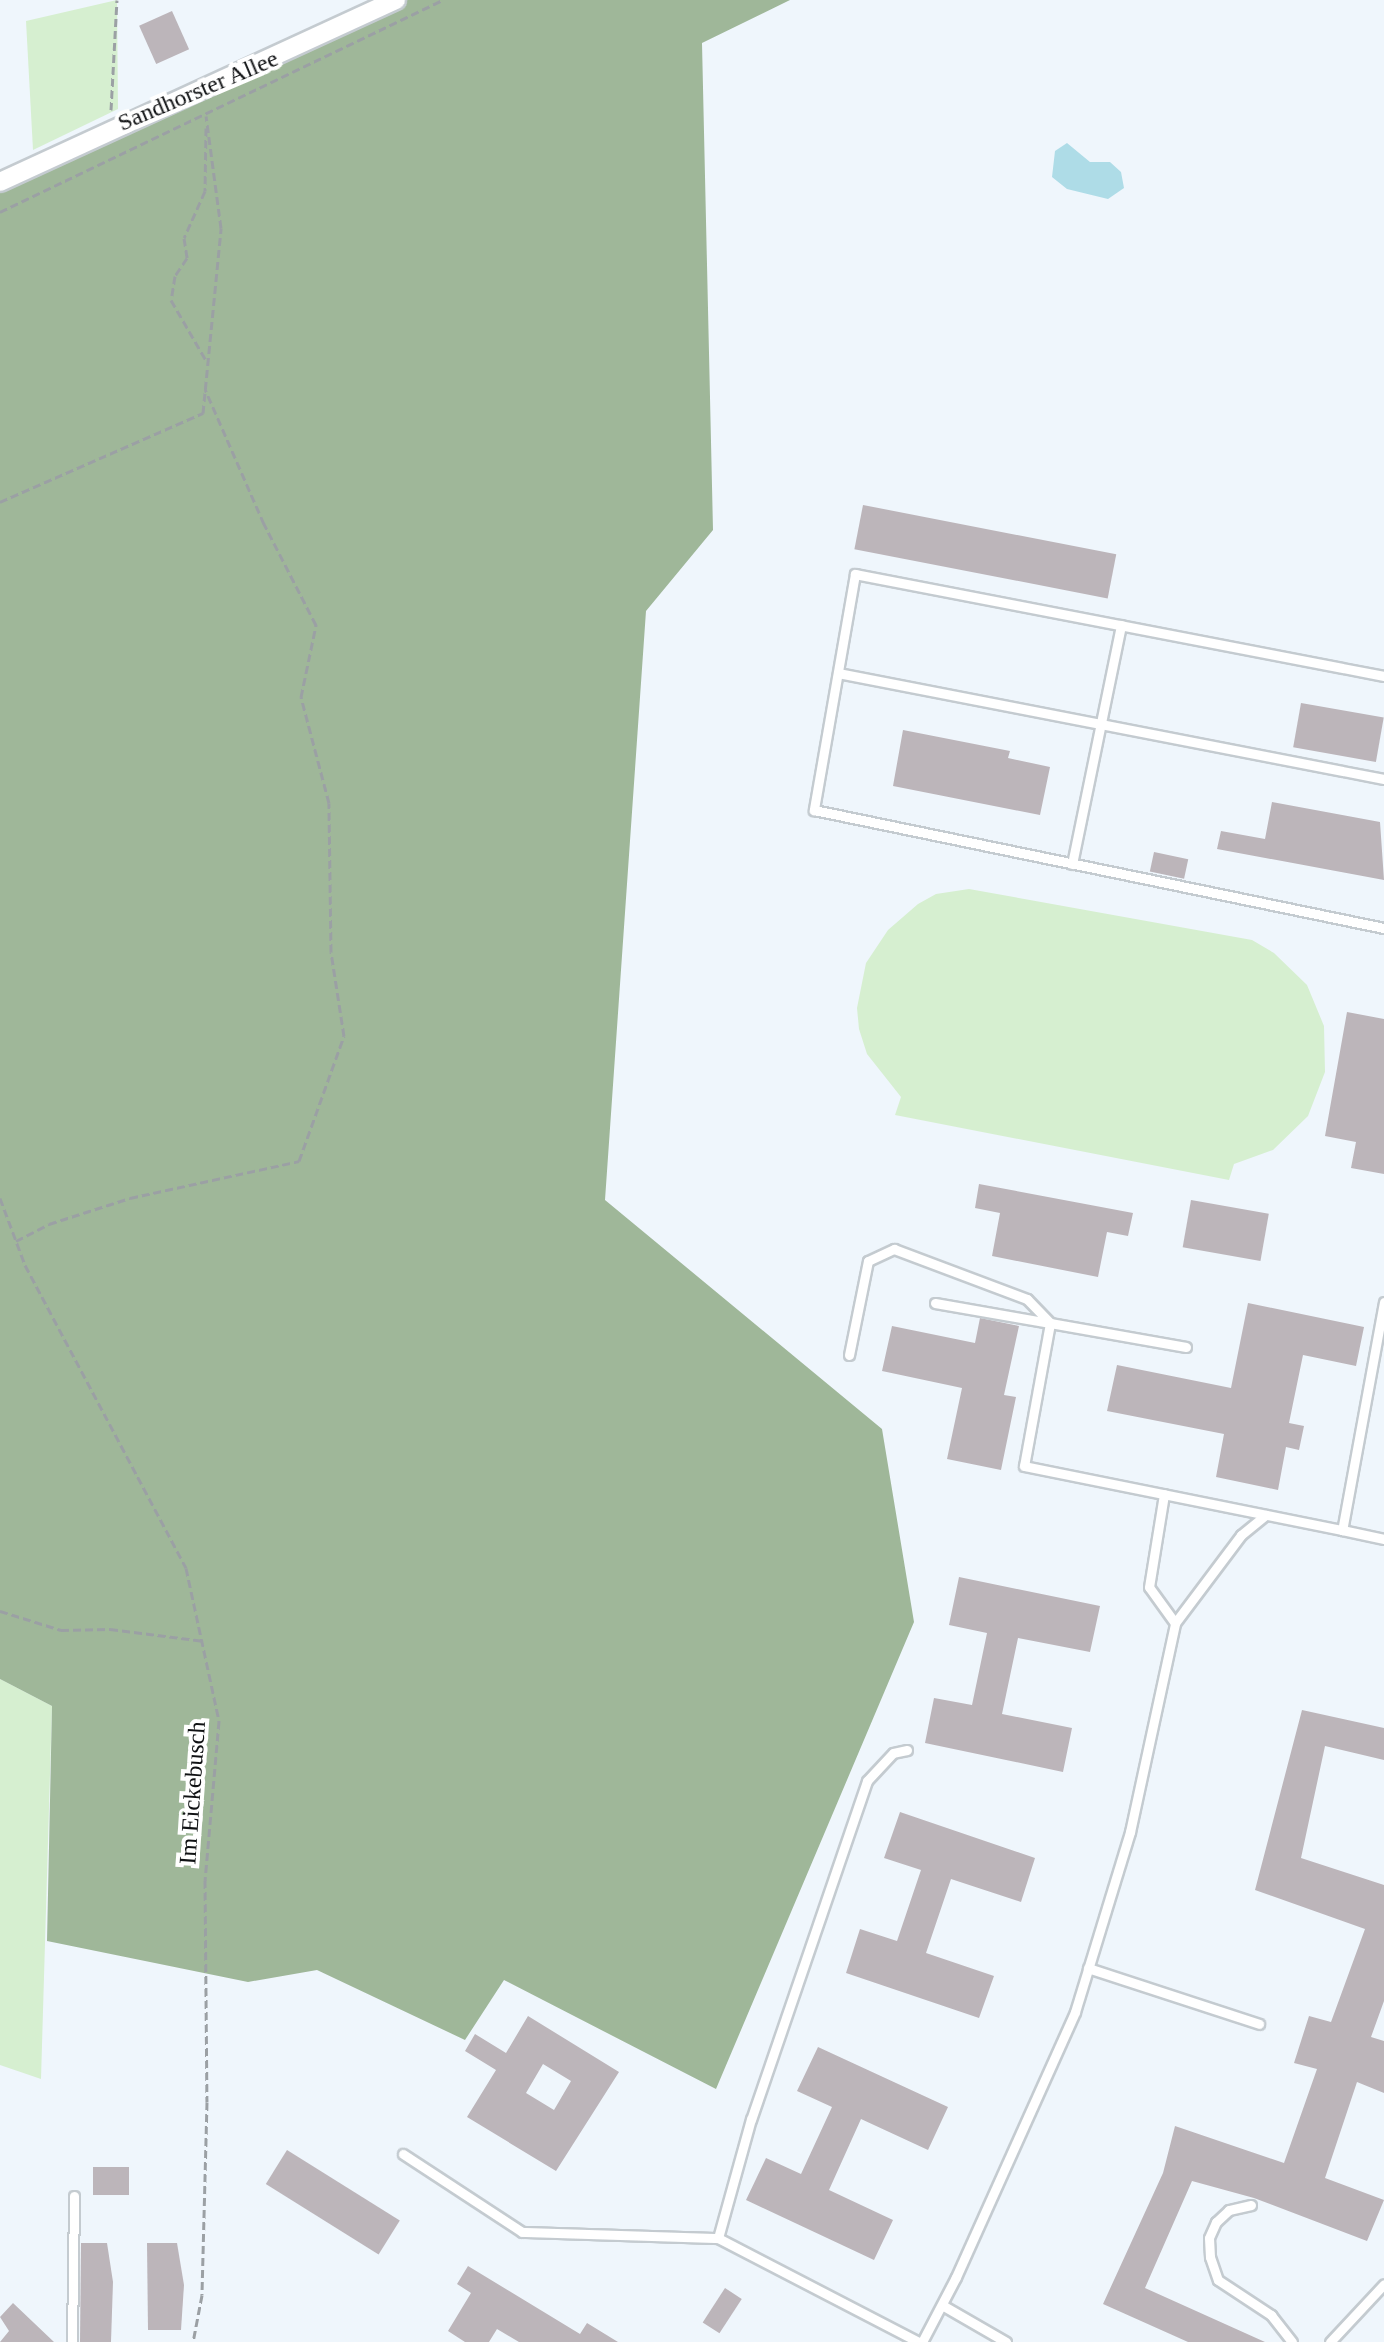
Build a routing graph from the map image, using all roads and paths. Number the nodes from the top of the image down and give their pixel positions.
1 (117, 0) edge
2 (396, 0) edge
3 (442, 0) edge
4 (206, 116) junction
5 (110, 129) junction
6 (0, 182) edge
7 (0, 212) edge
8 (208, 363) junction
9 (205, 389) junction
10 (0, 502) edge
11 (1121, 625) junction
12 (838, 673) junction
13 (1384, 676) edge
14 (1100, 726) junction
15 (1384, 779) edge
16 (1072, 864) junction
17 (1384, 928) edge
18 (0, 1198) edge
19 (16, 1241) junction
20 (1384, 1302) edge
21 (935, 1303) dead end
22 (1050, 1323) junction
23 (1186, 1347) dead end
24 (849, 1355) dead end
25 (1164, 1494) junction
26 (1266, 1515) junction
27 (1342, 1530) junction
28 (1384, 1539) edge
29 (0, 1611) edge
30 (1175, 1623) junction
31 (204, 1641) junction
32 (907, 1750) dead end
33 (1088, 1968) junction
34 (1259, 2024) dead end
35 (403, 2154) dead end
36 (74, 2196) dead end
37 (1251, 2205) dead end
38 (718, 2238) junction
39 (1384, 2284) edge
40 (942, 2305) junction
41 (72, 2342) edge
42 (193, 2342) edge
43 (921, 2342) edge
44 (1006, 2342) edge
45 (1292, 2342) edge
46 (1330, 2342) edge

1 - 5 path
2 - 5 street, Sandhorster Allee
3 - 4 path
4 - 7 path
4 - 8 path
4 - 8 path
5 - 6 street, Sandhorster Allee
8 - 9 path
9 - 10 path
9 - 19 path
11 - 12 lane
11 - 13 lane
11 - 14 lane
12 - 14 lane
12 - 16 lane
14 - 15 lane
14 - 16 lane
16 - 17 lane
18 - 19 path, Im Eickebusch
19 - 31 path, Im Eickebusch
20 - 27 lane
21 - 22 lane
22 - 23 lane
22 - 24 lane
22 - 25 lane
25 - 26 lane
25 - 30 lane
26 - 27 lane
26 - 30 lane
27 - 28 lane
29 - 31 path
30 - 33 lane
31 - 42 path, Im Eickebusch
32 - 38 lane
33 - 34 lane
33 - 40 lane
35 - 38 lane
36 - 41 lane
37 - 45 lane
38 - 43 lane
39 - 46 lane
40 - 43 lane
40 - 44 lane

